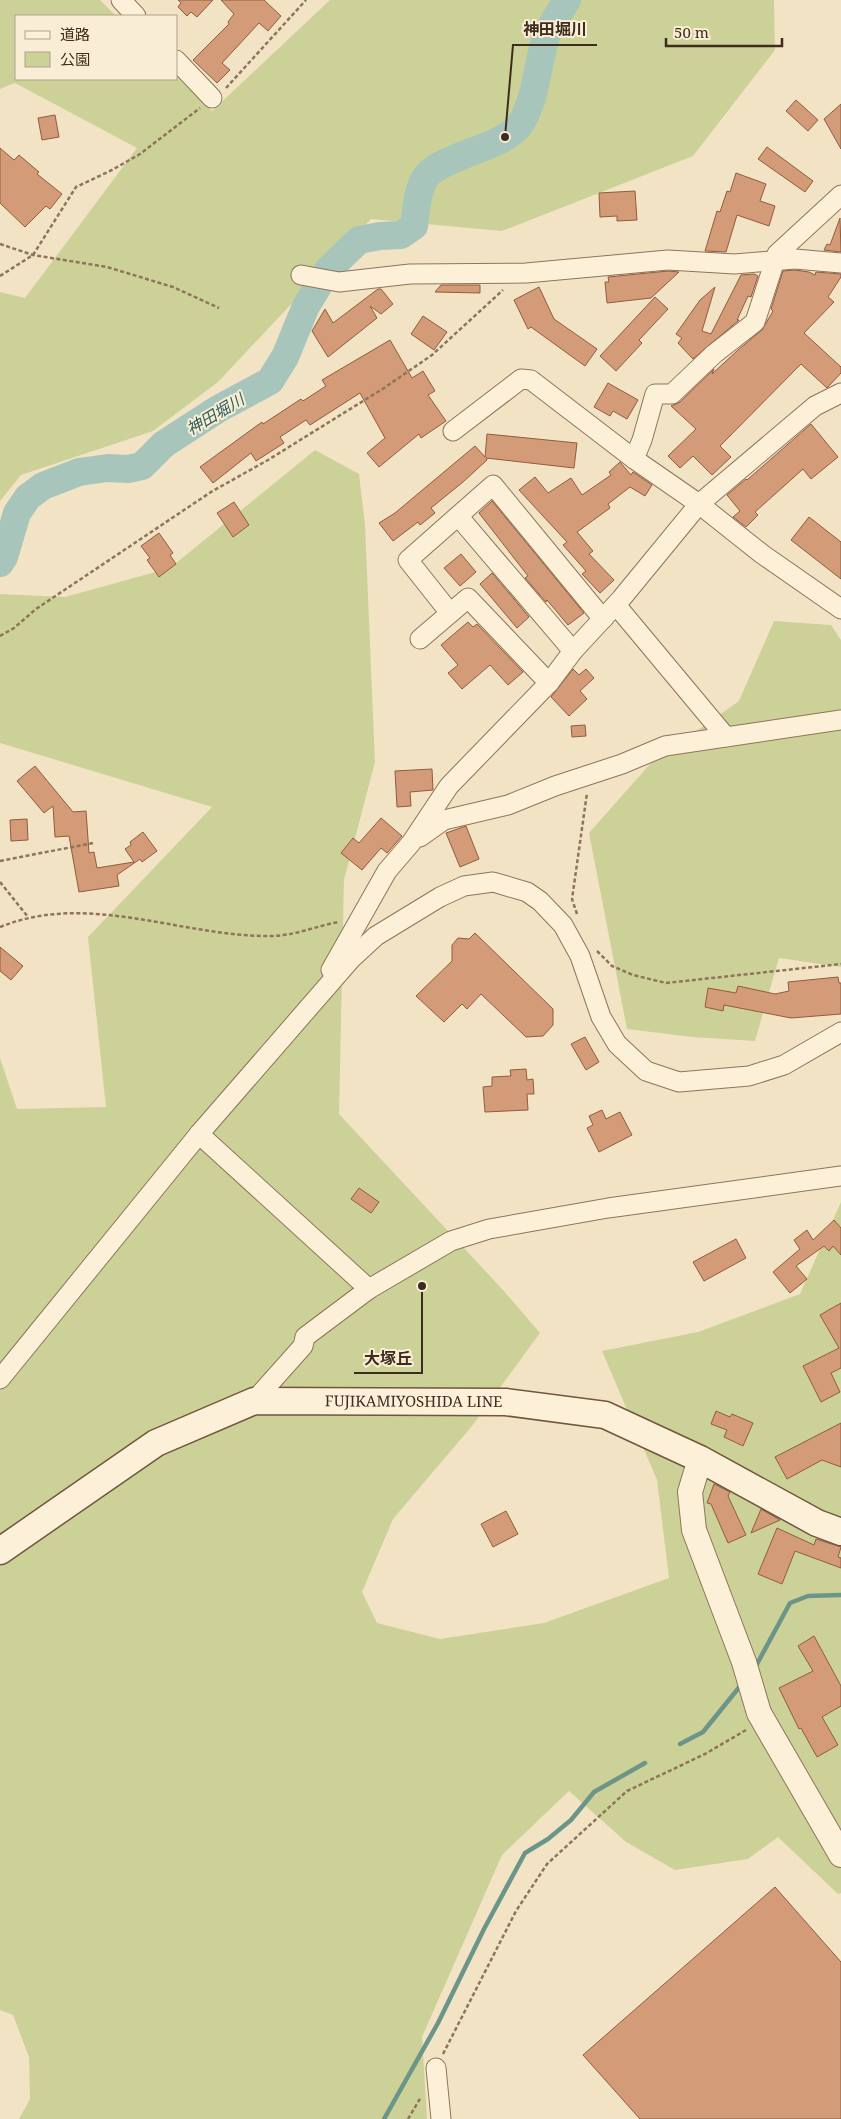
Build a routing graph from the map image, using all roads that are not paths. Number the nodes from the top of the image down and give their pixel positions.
1 (121, 0) edge
2 (135, 15) edge
3 (178, 62) edge
4 (212, 98) road end
5 (841, 195) edge
6 (774, 262) junction
7 (841, 263) edge
8 (300, 275) dead end
9 (841, 393) edge
10 (454, 432) dead end
11 (634, 459) junction
12 (700, 504) junction
13 (458, 516) junction
14 (616, 605) junction
15 (841, 609) edge
16 (450, 613) junction
17 (603, 619) junction
18 (420, 639) dead end
19 (573, 651) junction
20 (549, 683) junction
21 (841, 720) edge
22 (726, 737) junction
23 (411, 843) junction
24 (310, 1006) junction
25 (841, 1032) edge
26 (198, 1134) junction
27 (841, 1176) edge
28 (369, 1289) junction
29 (0, 1379) edge
30 (254, 1401) junction
31 (700, 1459) junction
32 (841, 1532) edge
33 (0, 1551) edge
34 (841, 1855) edge
35 (436, 2068) road end
36 (440, 2119) edge

1 - 2 street
3 - 4 street
5 - 6 street
6 - 7 street
6 - 8 street
6 - 11 street
9 - 12 street
10 - 11 street
11 - 12 street
12 - 14 street
12 - 15 street
13 - 16 street
13 - 17 street
13 - 19 street
14 - 17 street
14 - 22 street
16 - 18 street
16 - 20 street
17 - 19 street
19 - 20 street
20 - 23 street
21 - 22 street
22 - 23 street
23 - 24 street
24 - 25 street
24 - 26 street
26 - 28 street
26 - 29 street
27 - 28 street
28 - 30 street
30 - 31 main road, FUJIKAMIYOSHIDA LINE
30 - 33 main road, FUJIKAMIYOSHIDA LINE
31 - 32 main road, FUJIKAMIYOSHIDA LINE
31 - 34 street
35 - 36 street

